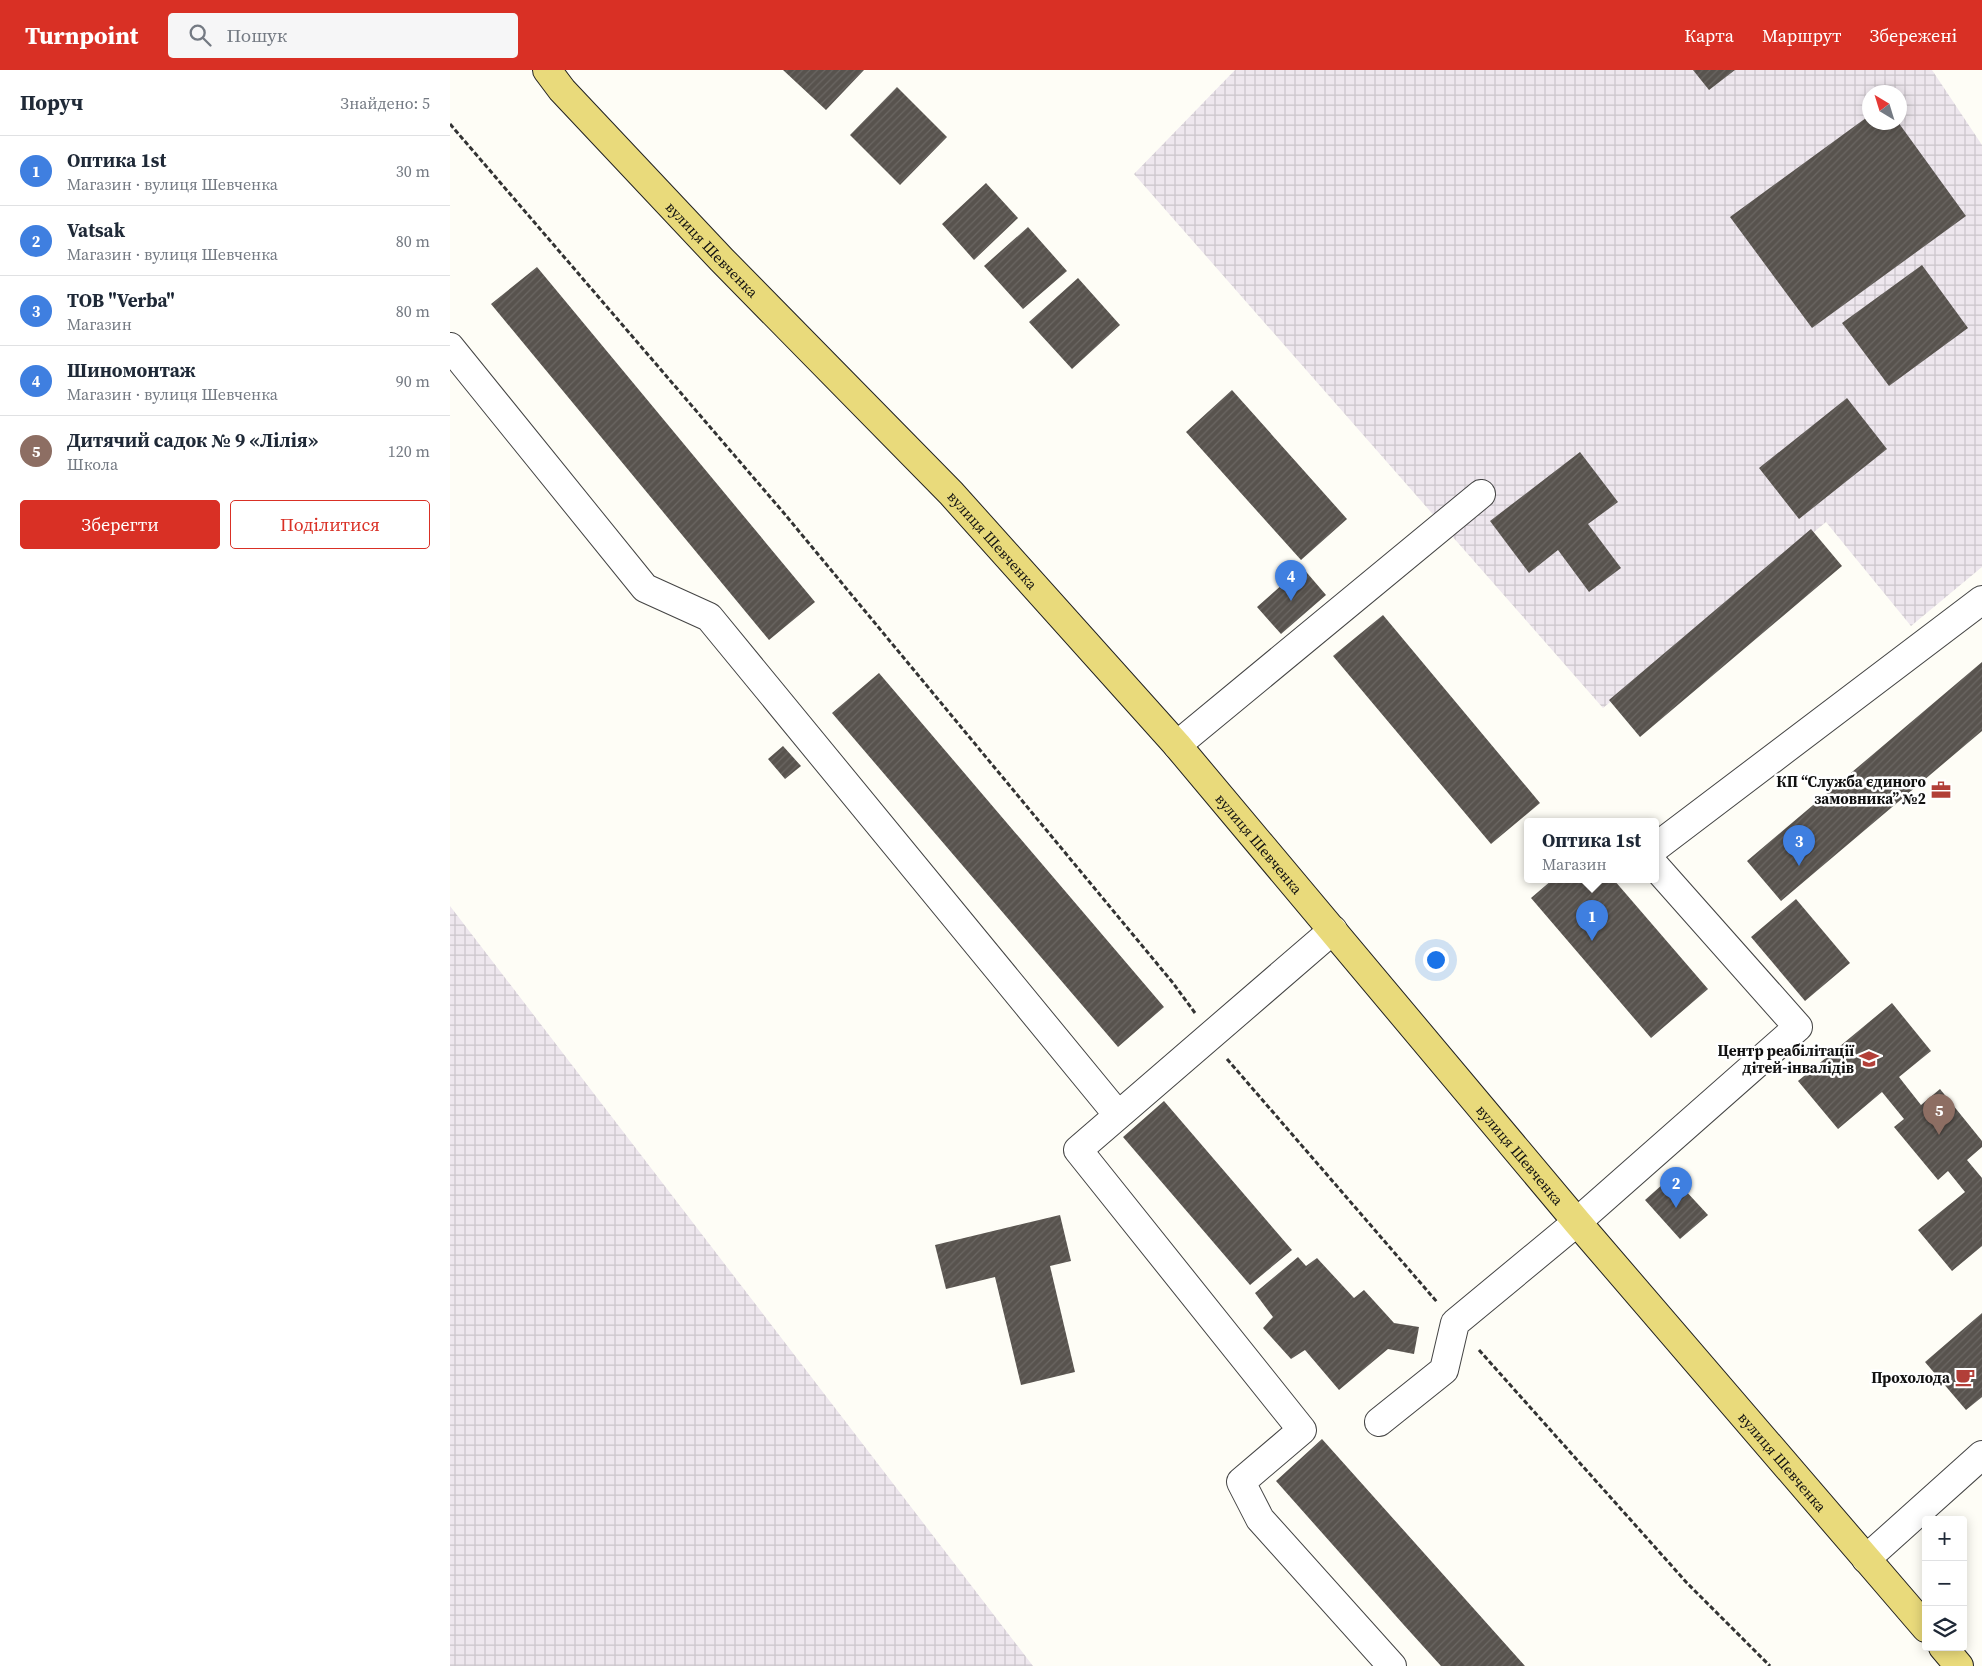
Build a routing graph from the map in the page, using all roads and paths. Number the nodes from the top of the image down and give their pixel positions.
1 (537, 70) edge
2 (554, 80) edge
3 (450, 124) edge
4 (450, 347) edge
5 (1481, 494) dead end
6 (1982, 600) edge
7 (1177, 745) junction
8 (1659, 845) edge
9 (1659, 870) edge
10 (1332, 930) junction
11 (1211, 1035) junction
12 (1118, 1115) junction
13 (1577, 1222) junction
14 (1455, 1323) junction
15 (1379, 1422) dead end
16 (1982, 1455) edge
17 (1866, 1559) junction
18 (1922, 1623) edge
19 (1946, 1651) edge
20 (1392, 1666) edge
21 (1770, 1666) edge
22 (1959, 1666) edge

1 - 2 main road, вулиця Шевченка
2 - 7 main road, вулиця Шевченка
3 - 11 path
4 - 12 lane
5 - 7 lane
6 - 8 lane
7 - 10 main road, вулиця Шевченка
9 - 13 lane
10 - 11 lane
10 - 13 main road, вулиця Шевченка
11 - 12 lane
11 - 14 path
12 - 20 lane
13 - 14 lane
13 - 17 main road, вулиця Шевченка
14 - 15 lane
14 - 21 path
16 - 17 lane
17 - 18 main road, вулиця Шевченка
19 - 22 main road

